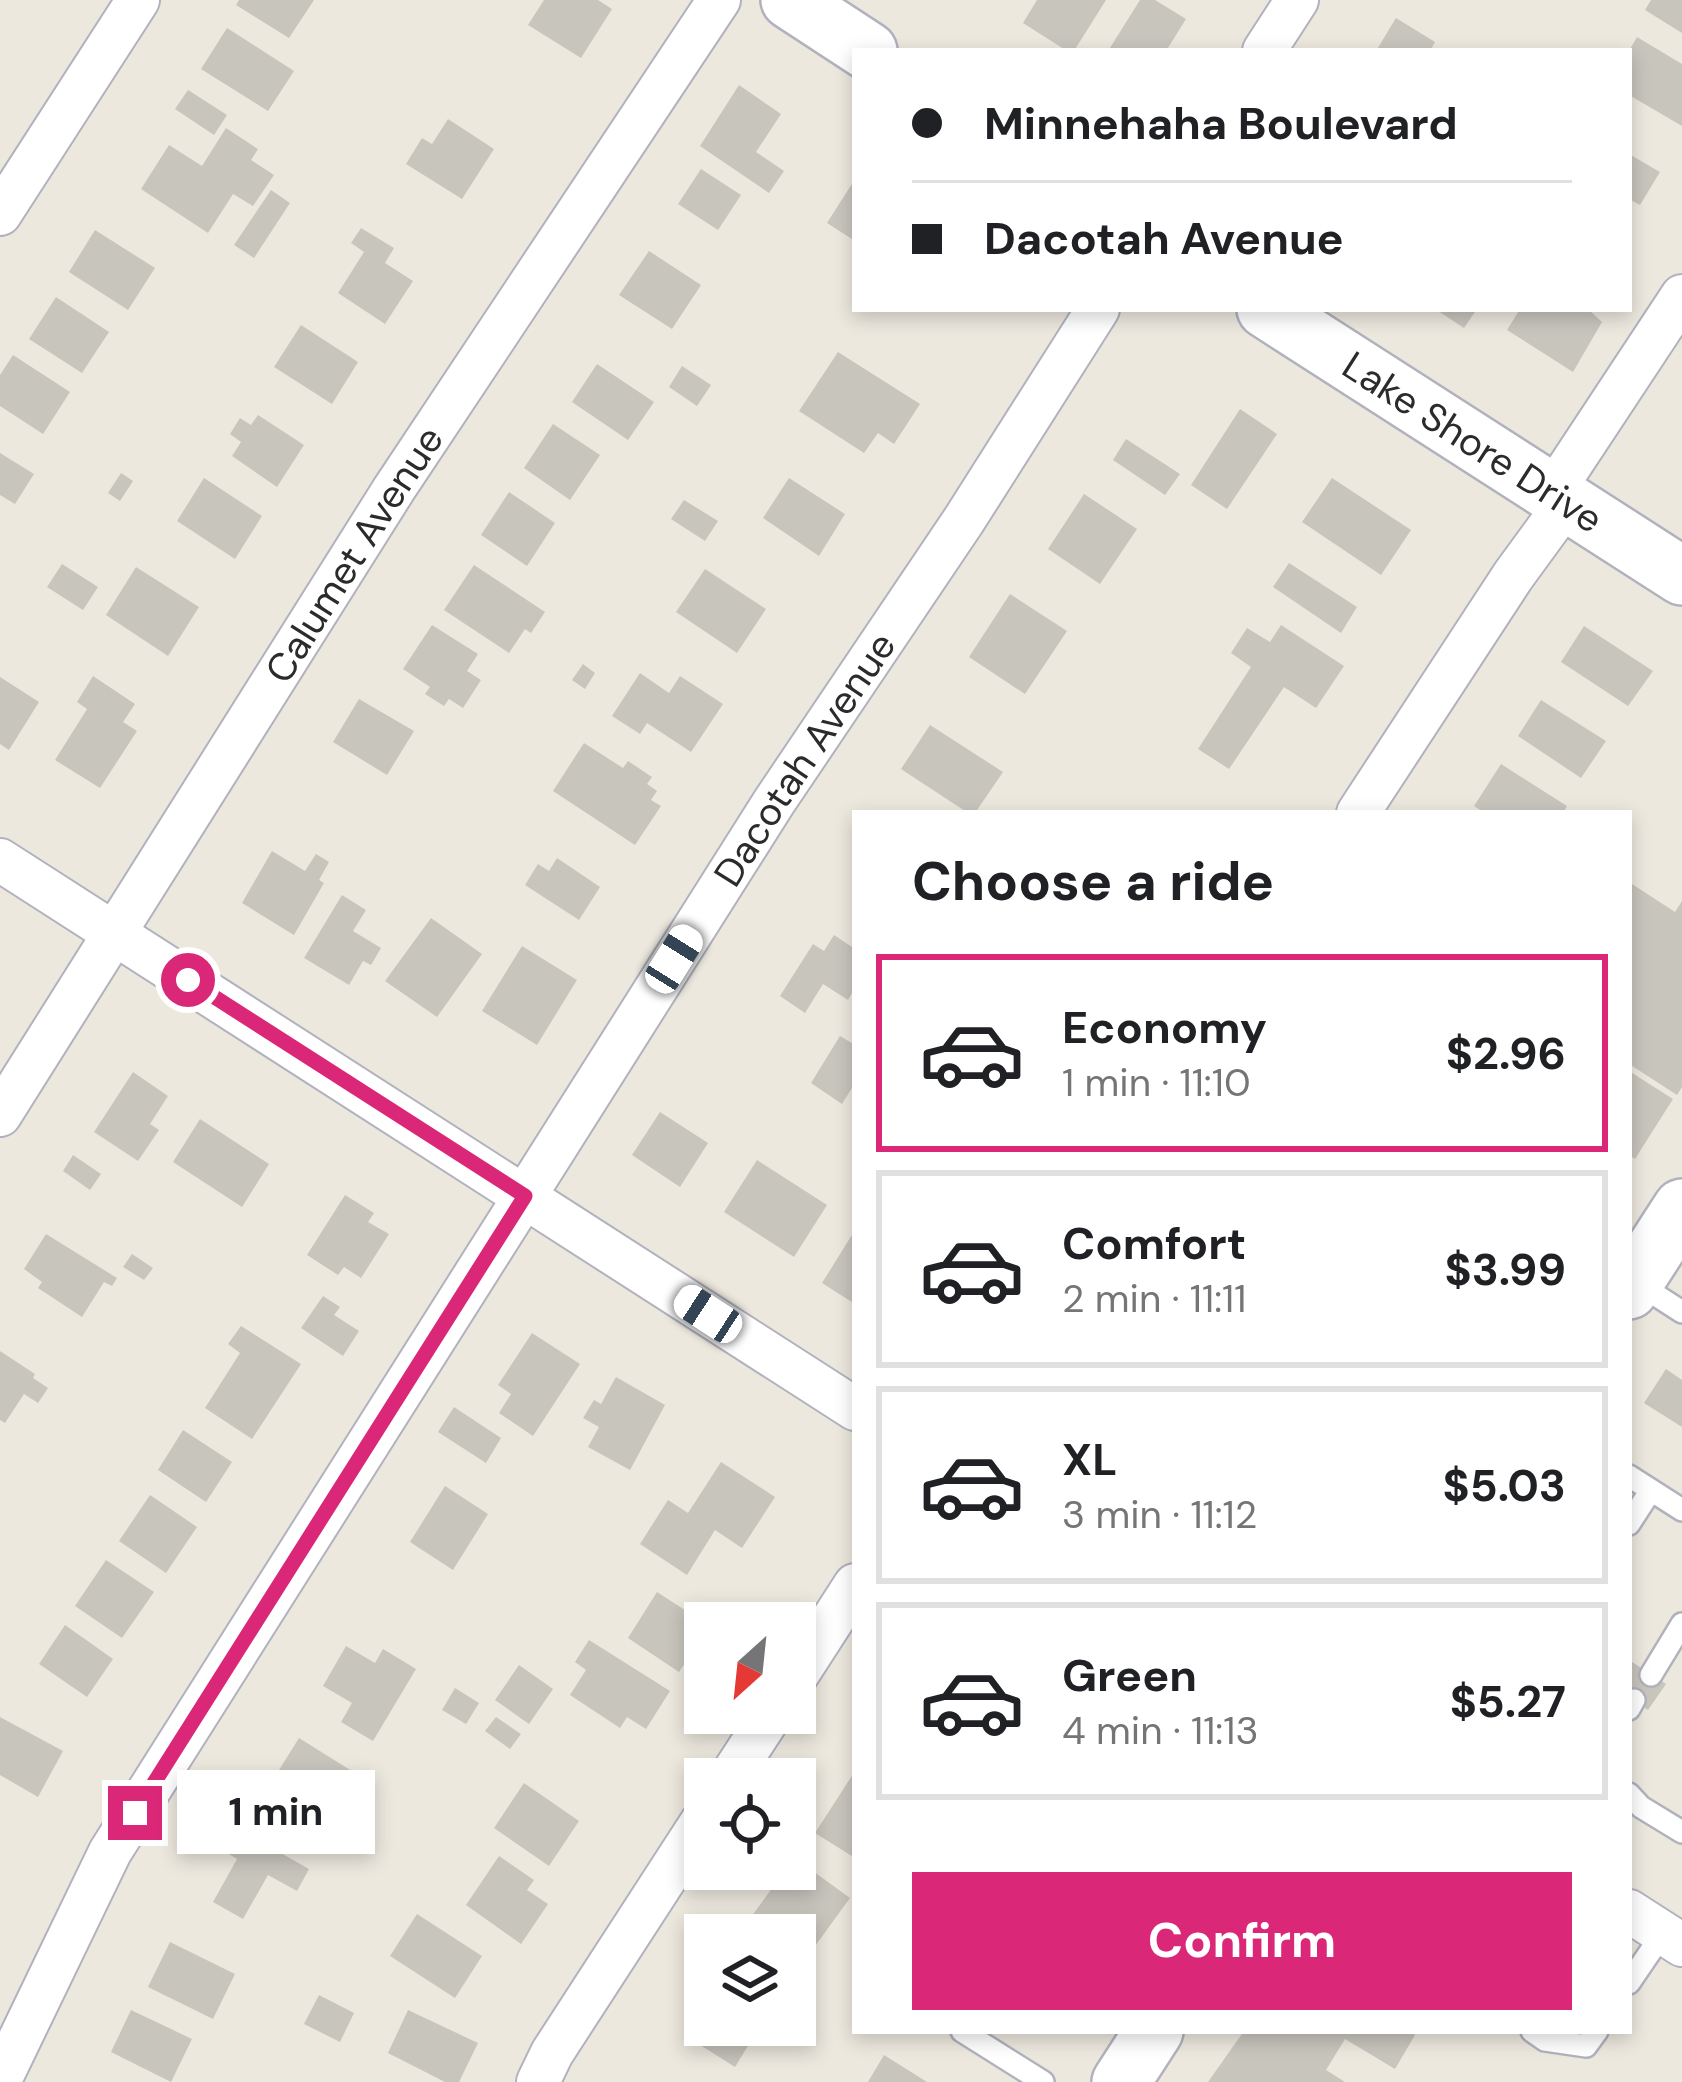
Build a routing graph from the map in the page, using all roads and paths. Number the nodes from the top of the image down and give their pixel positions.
1 (138, 0) edge
2 (719, 0) edge
3 (790, 0) edge
4 (1297, 0) edge
5 (863, 48) edge
6 (1266, 48) edge
7 (0, 214) edge
8 (1682, 296) edge
9 (1096, 312) edge
10 (1271, 312) edge
11 (1560, 498) junction
12 (1682, 576) edge
13 (1360, 810) edge
14 (0, 860) edge
15 (113, 932) junction
16 (0, 1114) edge
17 (525, 1196) junction
18 (1649, 1253) edge
19 (1682, 1312) edge
20 (852, 1407) edge
21 (1632, 1478) edge
22 (1651, 1490) junction
23 (1682, 1510) edge
24 (1632, 1518) edge
25 (852, 1590) edge
26 (1682, 1624) edge
27 (816, 1645) edge
28 (1651, 1675) dead end
29 (1632, 1796) edge
30 (1682, 1832) edge
31 (684, 1850) edge
32 (1658, 1929) edge
33 (1632, 1977) edge
34 (967, 2034) edge
35 (1152, 2034) edge
36 (1536, 2034) edge
37 (1595, 2034) edge
38 (0, 2080) edge
39 (538, 2082) edge
40 (1043, 2082) edge
41 (1121, 2082) edge

1 - 7 street
2 - 15 street, Calumet Avenue
3 - 5 street
4 - 6 street
8 - 11 street
9 - 17 street, Dacotah Avenue
10 - 11 street, Lake Shore Drive
11 - 12 street, Lake Shore Drive
11 - 13 street
14 - 15 street
15 - 16 street, Calumet Avenue
15 - 17 street
17 - 20 street
17 - 38 street, Dacotah Avenue
18 - 19 lane
21 - 22 lane
22 - 23 lane
22 - 24 lane
25 - 27 street
26 - 28 lane
29 - 30 lane
31 - 39 street
32 - 33 lane
34 - 40 lane
35 - 41 street
36 - 37 lane

